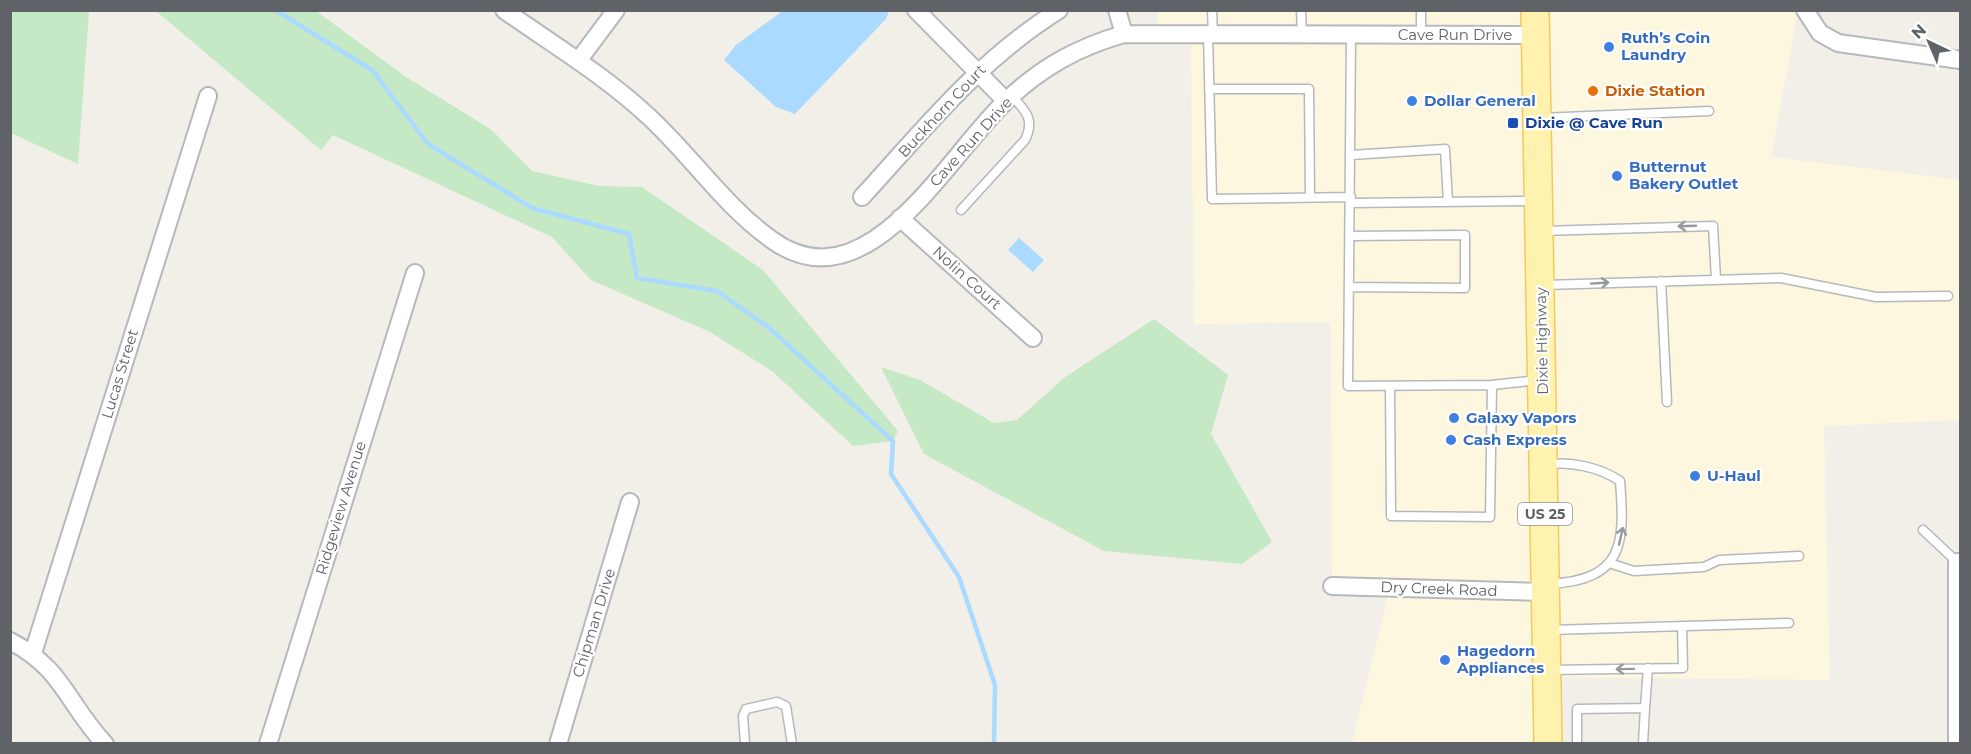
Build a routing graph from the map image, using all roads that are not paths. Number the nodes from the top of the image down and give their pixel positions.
1 (504, 10) edge
2 (615, 10) edge
3 (916, 10) edge
4 (1059, 10) edge
5 (1117, 10) edge
6 (1212, 10) edge
7 (1301, 10) edge
8 (1421, 10) edge
9 (1805, 10) edge
10 (1535, 23) edge
11 (1124, 34) junction
12 (1302, 34) junction
13 (1351, 34) junction
14 (1421, 34) junction
15 (1210, 35) junction
16 (1960, 60) edge
17 (578, 61) junction
18 (976, 72) junction
19 (1209, 89) junction
20 (208, 96) dead end
21 (1009, 99) junction
22 (1709, 111) dead end
23 (1537, 118) junction
24 (1351, 155) junction
25 (862, 198) dead end
26 (1310, 198) junction
27 (1351, 200) junction
28 (1539, 201) junction
29 (1448, 202) junction
30 (961, 210) dead end
31 (900, 218) junction
32 (1540, 231) junction
33 (1350, 236) junction
34 (415, 273) dead end
35 (1716, 279) junction
36 (1661, 281) junction
37 (1541, 285) junction
38 (1349, 287) junction
39 (1948, 296) dead end
40 (1033, 338) dead end
41 (1543, 380) junction
42 (1492, 385) junction
43 (1390, 386) junction
44 (1667, 402) dead end
45 (1544, 465) junction
46 (630, 502) dead end
47 (1923, 530) dead end
48 (1799, 556) dead end
49 (1959, 562) edge
50 (1609, 563) junction
51 (1332, 586) dead end
52 (1546, 588) junction
53 (1789, 623) dead end
54 (1682, 626) junction
55 (1546, 630) junction
56 (10, 641) edge
57 (33, 652) junction
58 (1648, 669) junction
59 (1547, 670) junction
60 (1645, 708) junction
61 (105, 744) edge
62 (267, 744) edge
63 (558, 744) edge
64 (745, 744) edge
65 (792, 744) edge
66 (1548, 744) edge
67 (1577, 744) edge
68 (1643, 744) edge
69 (1957, 744) edge

1 - 17 street, Cave Run Drive
2 - 17 street
3 - 18 street
4 - 18 street, Buckhorn Court
5 - 11 street
6 - 15 lane
7 - 12 lane
8 - 14 lane
9 - 16 street
10 - 14 street, Cave Run Drive
10 - 23 main road, Dixie Highway / US 25
11 - 15 street, Cave Run Drive
11 - 21 street, Cave Run Drive
12 - 13 street, Cave Run Drive
12 - 15 street, Cave Run Drive
13 - 14 street, Cave Run Drive
13 - 24 lane
15 - 19 lane
17 - 31 street, Cave Run Drive
18 - 21 street
18 - 25 street, Buckhorn Court
19 - 26 lane
19 - 26 lane
20 - 57 street, Lucas Street
21 - 30 lane
21 - 31 street, Cave Run Drive
22 - 23 lane
23 - 28 main road, Dixie Highway / US 25
24 - 27 lane
24 - 29 lane
26 - 27 lane
27 - 29 lane
27 - 33 lane
28 - 29 lane
28 - 32 main road, Dixie Highway / US 25
31 - 40 street, Nolin Court
35 -> 32 lane
32 - 37 main road, Dixie Highway / US 25
33 - 38 lane
33 - 38 lane
34 - 62 street, Ridgeview Avenue
35 - 36 lane
35 - 39 lane
37 -> 36 lane
36 - 44 lane
37 - 41 main road, Dixie Highway / US 25
38 - 43 lane
41 - 42 lane
41 - 45 main road, Dixie Highway / US 25
42 - 43 lane
42 - 43 lane
50 -> 45 lane
45 - 52 main road, Dixie Highway / US 25
46 - 63 street, Chipman Drive
47 - 49 lane
48 - 50 lane
49 - 69 street
50 - 52 lane
51 - 52 street, Dry Creek Road
52 - 55 main road, Dixie Highway / US 25
53 - 54 lane
54 - 55 lane
54 - 58 lane
55 - 59 main road, Dixie Highway / US 25
56 - 57 street
57 - 61 street
58 -> 59 lane
58 - 60 lane
59 - 66 main road, Dixie Highway / US 25
60 - 67 lane
60 - 68 lane
64 - 65 lane

